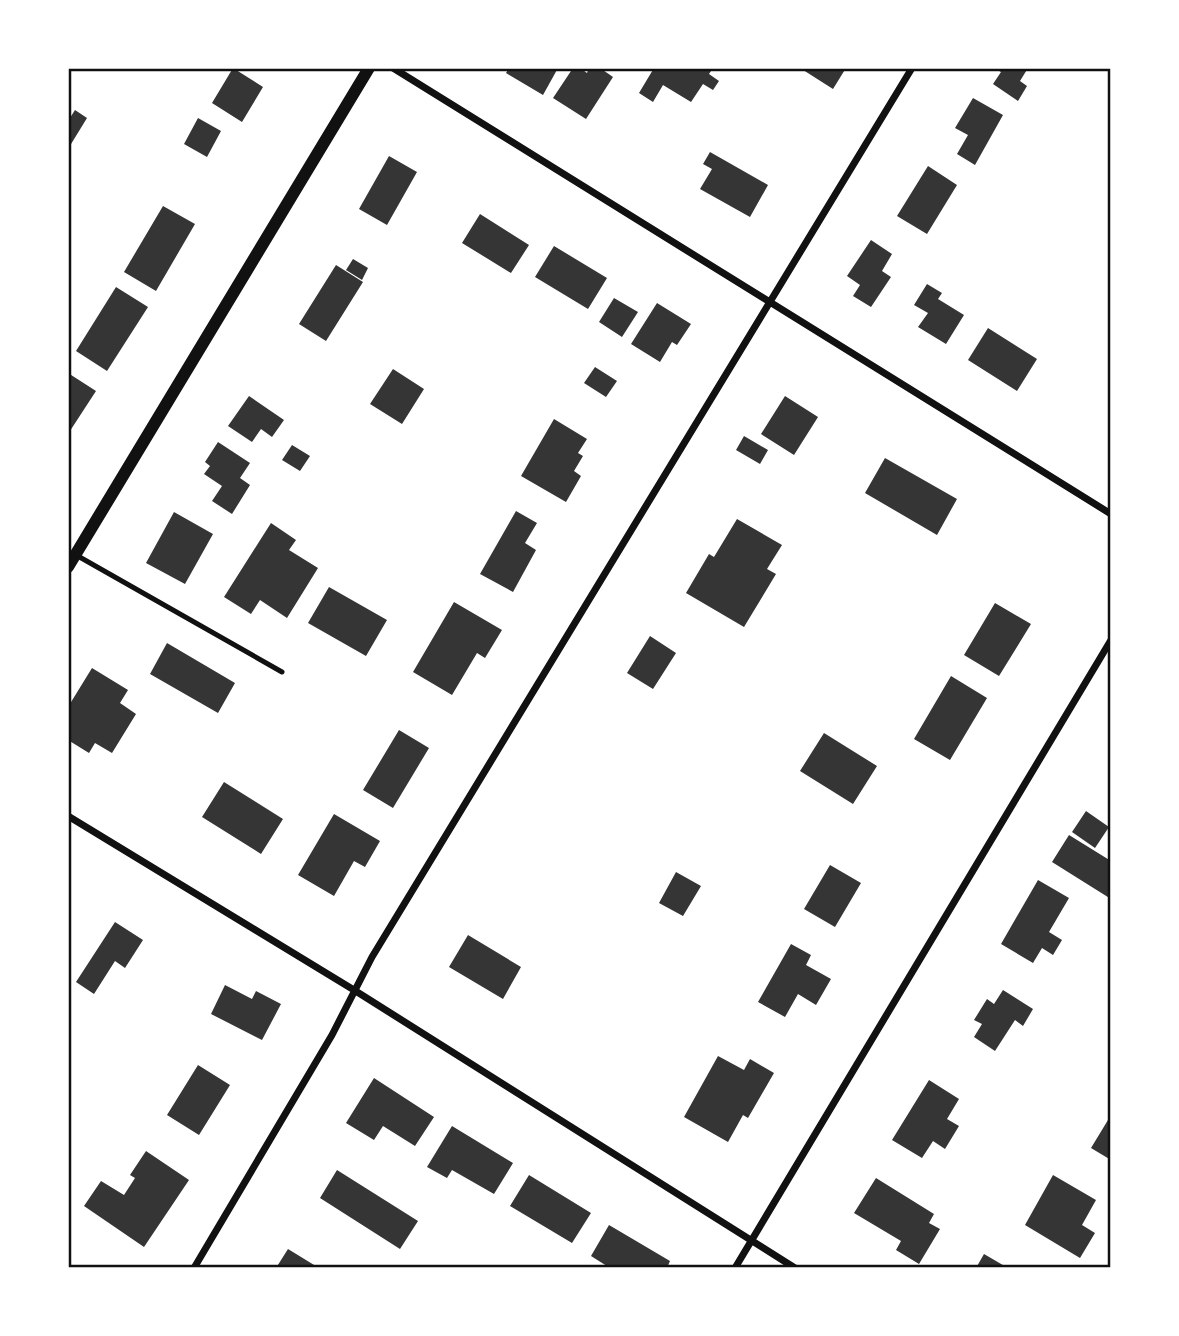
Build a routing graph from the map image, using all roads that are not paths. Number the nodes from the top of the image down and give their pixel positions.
1 (369, 68) edge
2 (393, 68) edge
3 (912, 68) edge
4 (770, 303) junction
5 (1111, 514) edge
6 (76, 555) junction
7 (68, 567) edge
8 (1111, 640) edge
9 (282, 671) dead end
10 (68, 816) edge
11 (354, 990) junction
12 (751, 1241) junction
13 (194, 1268) edge
14 (735, 1268) edge
15 (795, 1268) edge

1 - 6 street
2 - 4 street
3 - 4 street
4 - 5 street
4 - 11 street
6 - 7 street
6 - 9 lane
8 - 12 street
10 - 11 street
11 - 12 street
11 - 13 street
12 - 14 street
12 - 15 street

